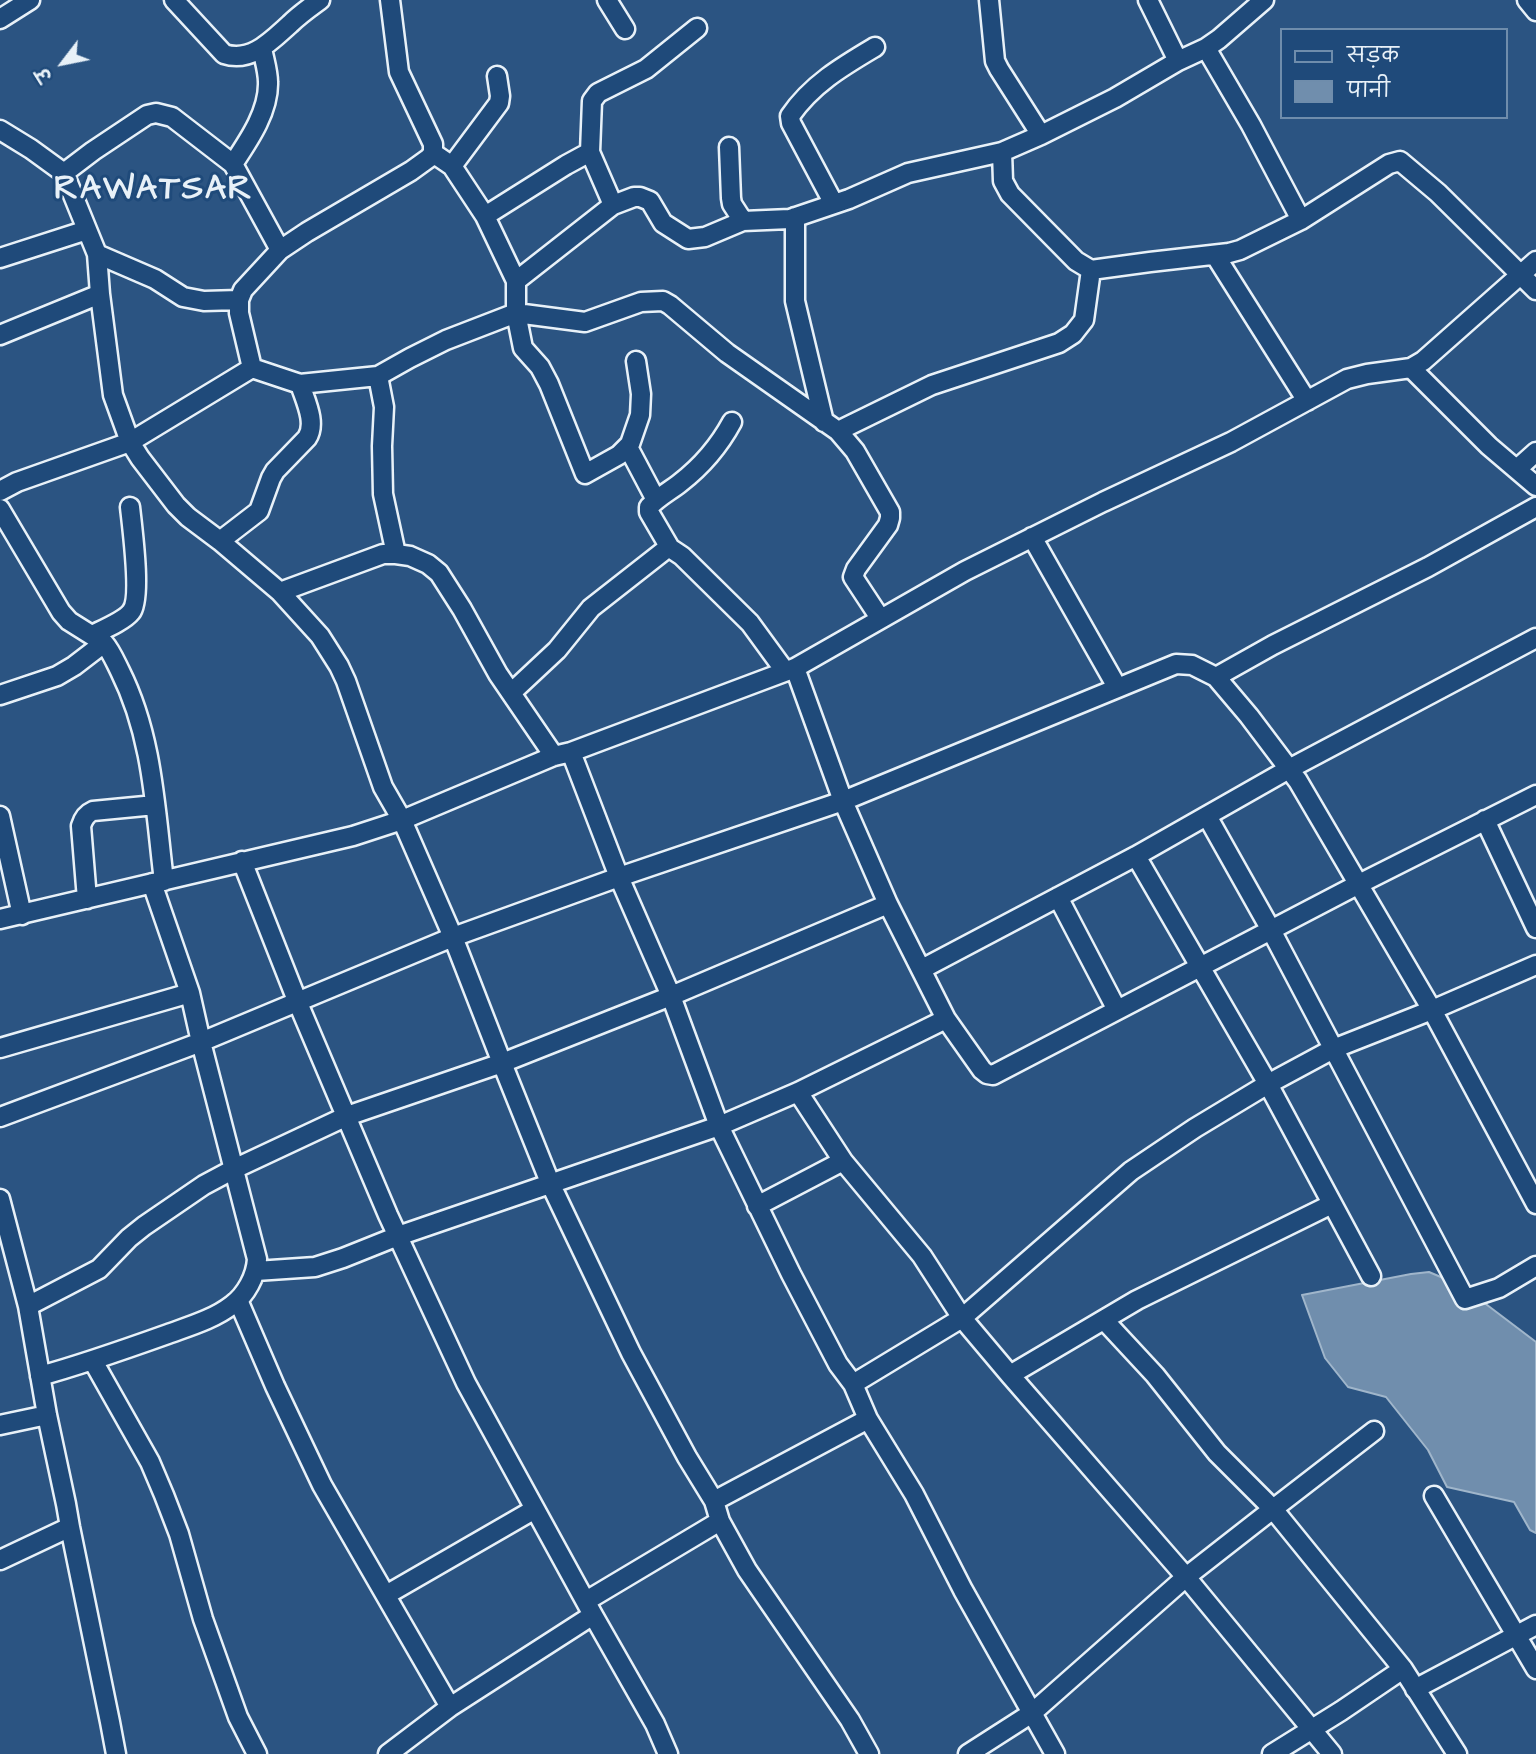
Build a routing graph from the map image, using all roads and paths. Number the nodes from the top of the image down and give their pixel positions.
1 (30, 0) edge
2 (174, 0) edge
3 (320, 0) edge
4 (390, 0) edge
5 (607, 0) edge
6 (989, 0) edge
7 (1148, 0) edge
8 (1264, 0) edge
9 (1527, 0) edge
10 (1536, 11) edge
11 (0, 19) edge
12 (696, 28) dead end
13 (625, 29) dead end
14 (875, 47) dead end
15 (262, 48) junction
16 (1206, 48) junction
17 (1178, 61) junction
18 (497, 76) dead end
19 (0, 130) edge
20 (1041, 135) junction
21 (729, 148) dead end
22 (590, 152) junction
23 (1002, 152) junction
24 (433, 153) junction
25 (233, 164) junction
26 (452, 166) junction
27 (64, 173) junction
28 (834, 204) junction
29 (613, 205) junction
30 (485, 216) junction
31 (794, 217) junction
32 (1301, 219) junction
33 (743, 221) junction
34 (88, 230) junction
35 (280, 250) junction
36 (97, 254) junction
37 (1216, 255) junction
38 (0, 258) edge
39 (1536, 261) edge
40 (1091, 270) junction
41 (1521, 276) junction
42 (516, 281) junction
43 (1536, 290) edge
44 (100, 294) junction
45 (239, 300) junction
46 (516, 313) junction
47 (0, 335) edge
48 (636, 361) dead end
49 (252, 368) junction
50 (1411, 368) junction
51 (378, 376) junction
52 (300, 384) junction
53 (1307, 401) junction
54 (732, 422) dead end
55 (831, 427) junction
56 (131, 442) junction
57 (628, 447) junction
58 (1536, 452) edge
59 (1517, 469) junction
60 (1536, 486) edge
61 (0, 491) edge
62 (656, 500) junction
63 (1536, 506) edge
64 (130, 507) dead end
65 (0, 509) edge
66 (1032, 537) junction
67 (220, 541) junction
68 (670, 548) junction
69 (397, 554) junction
70 (280, 592) junction
71 (880, 618) junction
72 (1536, 638) edge
73 (98, 639) junction
74 (790, 669) junction
75 (1216, 677) junction
76 (1117, 687) junction
77 (511, 693) junction
78 (0, 695) edge
79 (571, 752) junction
80 (554, 757) junction
81 (1289, 769) junction
82 (1536, 795) edge
83 (843, 801) junction
84 (155, 804) junction
85 (0, 816) edge
86 (1207, 816) junction
87 (1485, 820) junction
88 (402, 821) junction
89 (1136, 856) junction
90 (242, 861) junction
91 (619, 877) junction
92 (158, 882) junction
93 (1359, 884) junction
94 (1058, 897) junction
95 (87, 899) junction
96 (888, 904) junction
97 (22, 915) junction
98 (0, 919) edge
99 (1536, 928) edge
100 (1271, 930) junction
101 (453, 937) junction
102 (1536, 965) edge
103 (1200, 967) junction
104 (922, 969) junction
105 (190, 993) junction
106 (671, 996) junction
107 (298, 1003) junction
108 (1117, 1010) junction
109 (1432, 1010) junction
110 (946, 1019) junction
111 (201, 1042) junction
112 (0, 1048) edge
113 (1334, 1049) junction
114 (502, 1063) junction
115 (1268, 1084) junction
116 (798, 1092) junction
117 (347, 1116) junction
118 (0, 1117) edge
119 (719, 1126) junction
120 (843, 1161) junction
121 (234, 1169) junction
122 (551, 1185) junction
123 (0, 1199) edge
124 (1332, 1203) junction
125 (1536, 1203) edge
126 (757, 1206) junction
127 (398, 1236) junction
128 (1536, 1266) edge
129 (256, 1271) junction
130 (1371, 1276) dead end
131 (238, 1300) junction
132 (28, 1306) junction
133 (962, 1318) junction
134 (1104, 1320) junction
135 (93, 1361) junction
136 (1010, 1375) junction
137 (40, 1376) junction
138 (853, 1384) junction
139 (47, 1415) junction
140 (868, 1419) junction
141 (0, 1425) edge
142 (1374, 1431) dead end
143 (1434, 1496) dead end
144 (714, 1501) junction
145 (535, 1509) junction
146 (1273, 1509) junction
147 (720, 1521) junction
148 (70, 1527) junction
149 (0, 1560) edge
150 (1186, 1577) junction
151 (386, 1595) junction
152 (589, 1608) junction
153 (1536, 1625) edge
154 (1516, 1636) junction
155 (1403, 1669) junction
156 (1536, 1669) edge
157 (1415, 1689) junction
158 (450, 1707) junction
159 (1032, 1713) junction
160 (1312, 1729) junction
161 (116, 1754) edge
162 (257, 1754) edge
163 (388, 1754) edge
164 (668, 1754) edge
165 (869, 1754) edge
166 (968, 1754) edge
167 (1055, 1754) edge
168 (1272, 1754) edge
169 (1332, 1754) edge
170 (1457, 1754) edge

1 - 11 street
2 - 15 street
3 - 15 street
4 - 24 street
5 - 13 street
6 - 20 street
7 - 17 street
8 - 16 street
9 - 10 street
12 - 22 street
14 - 28 street
15 - 25 street
16 - 17 street
16 - 32 street
17 - 20 street
18 - 26 street
19 - 27 street
20 - 23 street
21 - 33 street
22 - 29 street
22 - 30 street
23 - 28 street
23 - 40 street
24 - 26 street
24 - 35 street
25 - 27 street
25 - 35 street
26 - 30 street
27 - 34 street
28 - 31 street
29 - 33 street
29 - 42 street
30 - 42 street
31 - 33 street
31 - 55 street
32 - 37 street
32 - 41 street
34 - 36 street
34 - 38 street
35 - 45 street
36 - 44 street
36 - 45 street
37 - 40 street
37 - 53 street
39 - 41 street
40 - 55 street
41 - 43 street
41 - 50 street
42 - 46 street
44 - 47 street
44 - 56 street
45 - 49 street
46 - 51 street
46 - 55 street
46 - 57 street
48 - 57 street
49 - 52 street
49 - 56 street
50 - 53 street
50 - 59 street
51 - 52 street
51 - 69 street
52 - 67 street
53 - 66 street
54 - 62 street
55 - 71 street
56 - 61 street
56 - 67 street
57 - 62 street
58 - 59 street
59 - 60 street
62 - 68 street
63 - 75 street
64 - 73 street
65 - 73 street
66 - 71 street
66 - 76 street
67 - 70 street
68 - 74 street
68 - 77 street
69 - 70 street
69 - 77 street
70 - 88 street
71 - 74 street
72 - 81 street
73 - 78 street
73 - 84 street
74 - 79 street
74 - 83 street
75 - 76 street
75 - 81 street
76 - 83 street
77 - 80 street
79 - 80 street
79 - 91 street
80 - 88 street
81 - 86 street
81 - 93 street
82 - 87 street
83 - 91 street
83 - 96 street
84 - 92 street
84 - 95 street
85 - 97 street
86 - 89 street
86 - 100 street
87 - 93 street
87 - 99 street
88 - 90 street
88 - 101 street
89 - 94 street
89 - 103 street
90 - 92 street
90 - 107 street
91 - 101 street
91 - 106 street
92 - 95 street
92 - 105 street
93 - 100 street
93 - 109 street
94 - 104 street
94 - 108 street
95 - 97 street
96 - 104 street
96 - 106 street
97 - 98 street
100 - 103 street
100 - 113 street
101 - 107 street
101 - 114 street
102 - 109 street
103 - 108 street
103 - 115 street
104 - 110 street
105 - 111 street
105 - 112 street
106 - 114 street
106 - 119 street
107 - 111 street
107 - 117 street
108 - 110 street
109 - 113 street
109 - 125 street
110 - 116 street
111 - 118 street
111 - 121 street
113 - 115 street
113 - 128 street
114 - 117 street
114 - 122 street
115 - 124 street
115 - 133 street
116 - 119 street
116 - 120 street
117 - 121 street
117 - 127 street
119 - 122 street
119 - 126 street
120 - 126 street
120 - 133 street
121 - 129 street
121 - 132 street
122 - 127 street
122 - 144 street
123 - 132 street
124 - 130 street
124 - 134 street
126 - 138 street
127 - 129 street
127 - 145 street
129 - 131 street
131 - 135 street
131 - 151 street
132 - 137 street
133 - 136 street
133 - 138 street
134 - 136 street
134 - 146 street
135 - 137 street
135 - 162 street
136 - 150 street
137 - 139 street
138 - 140 street
139 - 141 street
139 - 148 street
140 - 144 street
140 - 159 street
142 - 146 street
143 - 154 street
144 - 147 street
145 - 151 street
145 - 152 street
146 - 150 street
146 - 155 street
147 - 152 street
147 - 165 street
148 - 149 street
148 - 161 street
150 - 159 street
150 - 160 street
151 - 158 street
152 - 158 street
152 - 164 street
153 - 154 street
154 - 156 street
154 - 157 street
155 - 157 street
155 - 160 street
157 - 170 street
158 - 163 street
159 - 166 street
159 - 167 street
160 - 168 street
160 - 169 street

